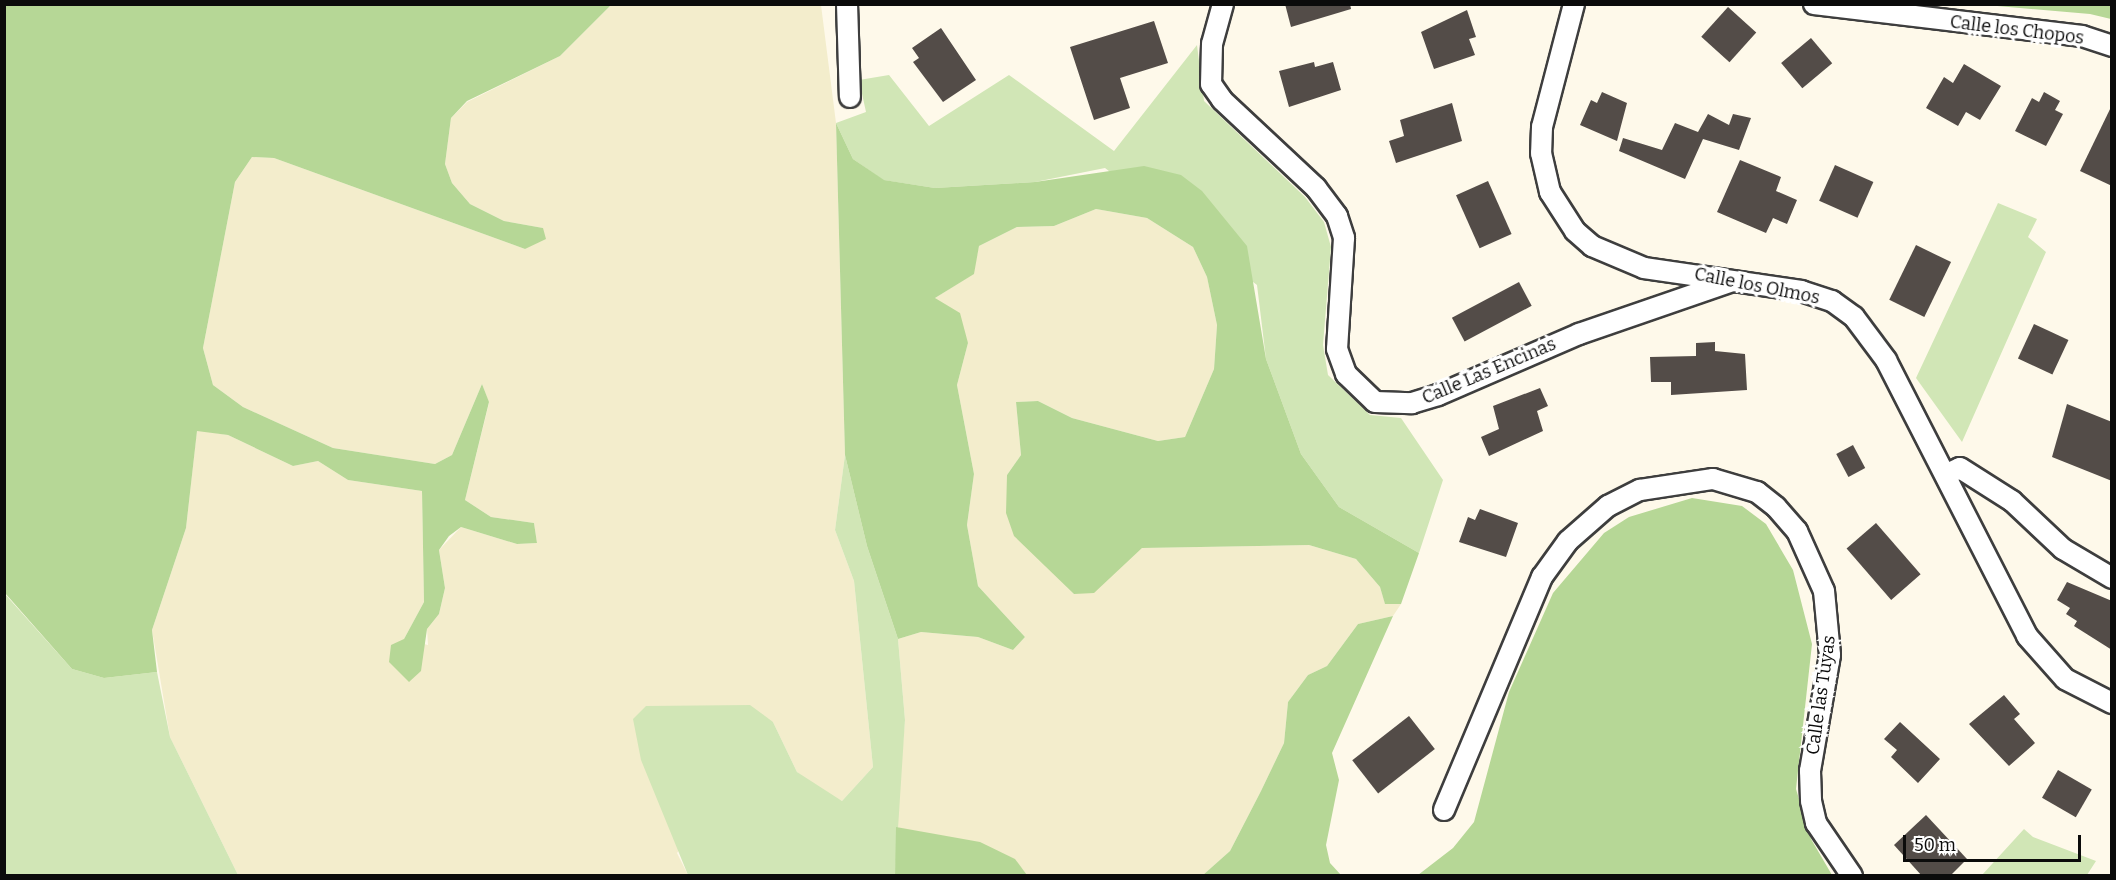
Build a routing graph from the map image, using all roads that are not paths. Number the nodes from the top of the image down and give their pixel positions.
1 (847, 4) edge
2 (1223, 4) edge
3 (1574, 4) edge
4 (1814, 4) edge
5 (2112, 46) edge
6 (850, 97) dead end
7 (1736, 280) junction
8 (1947, 474) junction
9 (2112, 578) edge
10 (2112, 703) edge
11 (1444, 810) dead end
12 (1852, 876) edge

1 - 6 street
2 - 7 street, Calle Las Encinas
3 - 7 street, Calle los Olmos
4 - 5 street, Calle los Chopos
7 - 8 street, Calle los Olmos
8 - 9 street
8 - 10 street, Calle los Olmos
11 - 12 street, Calle las Tuyas

